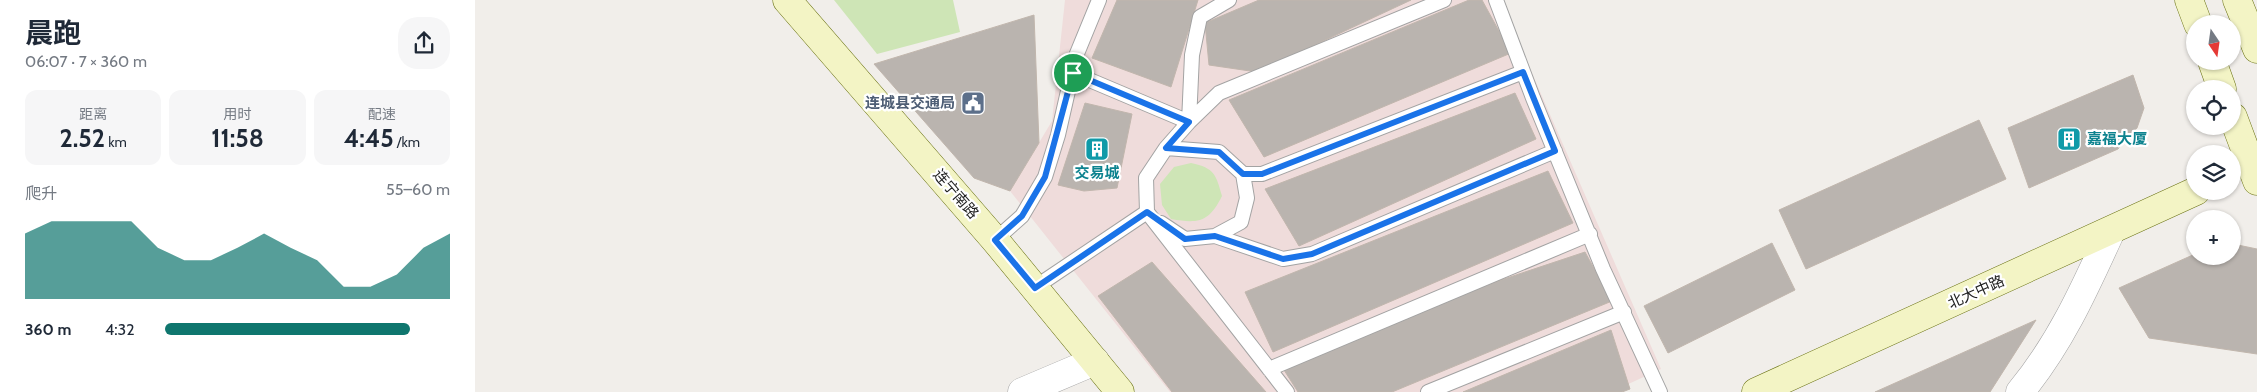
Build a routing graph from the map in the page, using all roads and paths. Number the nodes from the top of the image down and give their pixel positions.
1 (787, 0) edge
2 (1099, 0) edge
3 (1229, 0) edge
4 (1444, 0) edge
5 (1496, 0) edge
6 (2189, 0) edge
7 (2195, 15) edge
8 (2247, 17) edge
9 (2257, 49) edge
10 (1523, 72) junction
11 (1073, 73) junction
12 (1189, 122) junction
13 (2238, 135) edge
14 (1166, 148) junction
15 (1555, 151) junction
16 (2249, 171) edge
17 (1243, 174) junction
18 (2186, 196) edge
19 (1147, 212) junction
20 (2111, 232) junction
21 (1590, 234) junction
22 (1215, 236) junction
23 (995, 240) junction
24 (1035, 288) junction
25 (1623, 312) junction
26 (1095, 361) junction
27 (1269, 368) junction
28 (1022, 392) edge
29 (1121, 392) edge
30 (1287, 392) edge
31 (1428, 392) edge
32 (1660, 392) edge
33 (1756, 392) edge
34 (2020, 392) edge

1 - 23 main road, 连宁南路
2 - 11 lane
3 - 12 lane
4 - 12 lane
5 - 10 lane
6 - 7 main road
8 - 9 main road
10 - 15 lane
10 - 17 lane
11 - 12 lane
11 - 23 lane
12 - 14 lane
13 - 16 main road
14 - 17 lane
14 - 19 lane
15 - 21 lane
15 - 22 lane
17 - 22 lane
18 - 20 main road, 北大中路
19 - 22 lane
19 - 24 lane
19 - 27 lane
20 - 33 main road, 北大中路
20 - 34 street
21 - 25 lane
21 - 27 lane
23 - 24 main road, 连宁南路
24 - 26 main road, 连宁南路
25 - 31 lane
25 - 32 lane
26 - 28 street
26 - 29 main road, 连宁南路
27 - 30 lane

